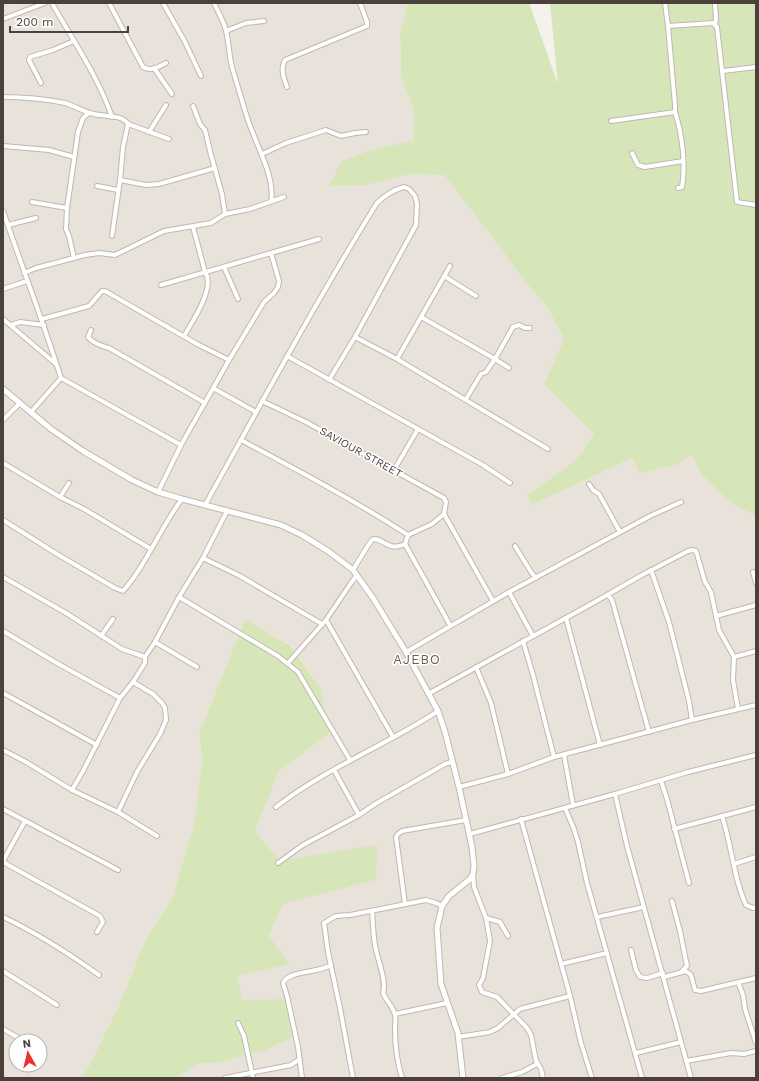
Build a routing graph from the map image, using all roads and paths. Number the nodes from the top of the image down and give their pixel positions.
1 (45, 3) edge
2 (52, 3) edge
3 (109, 3) edge
4 (163, 3) edge
5 (214, 3) edge
6 (360, 3) edge
7 (665, 3) edge
8 (715, 3) edge
9 (3, 19) edge
10 (264, 20) dead end
11 (715, 25) junction
12 (668, 26) junction
13 (226, 31) junction
14 (74, 42) junction
15 (166, 63) dead end
16 (154, 68) junction
17 (756, 68) edge
18 (722, 71) junction
19 (201, 76) dead end
20 (41, 83) dead end
21 (287, 87) dead end
22 (172, 94) dead end
23 (3, 97) edge
24 (166, 105) dead end
25 (193, 106) dead end
26 (675, 112) junction
27 (89, 113) junction
28 (112, 117) junction
29 (611, 121) dead end
30 (128, 124) junction
31 (149, 132) junction
32 (366, 132) dead end
33 (169, 139) dead end
34 (3, 146) edge
35 (632, 153) dead end
36 (262, 154) junction
37 (74, 156) junction
38 (683, 161) junction
39 (215, 168) junction
40 (120, 180) junction
41 (97, 186) dead end
42 (678, 188) dead end
43 (118, 190) junction
44 (284, 197) dead end
45 (32, 202) dead end
46 (271, 202) junction
47 (756, 205) edge
48 (67, 208) junction
49 (3, 211) edge
50 (225, 214) junction
51 (36, 218) dead end
52 (8, 225) junction
53 (193, 227) junction
54 (112, 236) dead end
55 (319, 239) dead end
56 (271, 253) junction
57 (74, 258) junction
58 (450, 266) dead end
59 (224, 267) junction
60 (205, 272) junction
61 (24, 273) junction
62 (444, 276) junction
63 (27, 281) junction
64 (161, 285) dead end
65 (3, 289) edge
66 (476, 296) dead end
67 (238, 299) dead end
68 (421, 317) junction
69 (3, 319) edge
70 (42, 319) junction
71 (11, 325) junction
72 (44, 325) junction
73 (530, 328) dead end
74 (91, 330) dead end
75 (184, 336) junction
76 (355, 337) junction
77 (287, 356) junction
78 (397, 359) junction
79 (495, 359) junction
80 (229, 360) junction
81 (57, 365) junction
82 (509, 368) dead end
83 (61, 378) junction
84 (329, 380) junction
85 (213, 388) junction
86 (3, 389) edge
87 (466, 399) junction
88 (262, 401) junction
89 (20, 403) junction
90 (205, 403) junction
91 (31, 412) junction
92 (256, 412) junction
93 (3, 420) edge
94 (418, 429) junction
95 (241, 440) junction
96 (181, 445) junction
97 (548, 449) dead end
98 (3, 463) edge
99 (394, 470) junction
100 (69, 483) dead end
101 (510, 483) dead end
102 (589, 484) dead end
103 (158, 492) junction
104 (60, 497) junction
105 (182, 499) junction
106 (681, 502) dead end
107 (205, 505) junction
108 (226, 511) junction
109 (444, 514) junction
110 (3, 520) edge
111 (620, 532) junction
112 (408, 535) junction
113 (405, 544) junction
114 (515, 546) dead end
115 (151, 549) junction
116 (203, 558) junction
117 (353, 570) junction
118 (651, 570) junction
119 (753, 572) dead end
120 (357, 575) junction
121 (3, 577) edge
122 (536, 578) junction
123 (756, 583) edge
124 (509, 592) junction
125 (608, 594) junction
126 (179, 597) junction
127 (493, 601) junction
128 (756, 605) edge
129 (716, 616) junction
130 (566, 618) junction
131 (113, 619) dead end
132 (326, 620) junction
133 (322, 624) junction
134 (450, 625) junction
135 (3, 631) edge
136 (101, 636) junction
137 (534, 636) junction
138 (523, 641) junction
139 (155, 642) junction
140 (756, 651) edge
141 (406, 652) junction
142 (145, 657) junction
143 (734, 657) junction
144 (288, 663) junction
145 (197, 667) dead end
146 (476, 667) junction
147 (133, 682) junction
148 (3, 692) edge
149 (428, 694) junction
150 (120, 698) junction
151 (756, 705) edge
152 (738, 709) junction
153 (438, 711) junction
154 (692, 720) junction
155 (649, 732) junction
156 (393, 737) junction
157 (97, 745) junction
158 (600, 746) junction
159 (4, 752) edge
160 (564, 755) junction
161 (756, 755) edge
162 (554, 757) junction
163 (350, 760) junction
164 (452, 762) junction
165 (334, 770) junction
166 (508, 774) junction
167 (661, 780) junction
168 (459, 786) junction
169 (72, 790) junction
170 (615, 794) junction
171 (573, 805) junction
172 (276, 807) dead end
173 (565, 808) junction
174 (756, 808) edge
175 (3, 809) edge
176 (118, 812) junction
177 (359, 815) junction
178 (722, 816) junction
179 (521, 819) junction
180 (466, 820) junction
181 (25, 821) junction
182 (674, 829) junction
183 (470, 834) junction
184 (157, 836) dead end
185 (756, 857) edge
186 (3, 861) edge
187 (278, 863) dead end
188 (734, 864) junction
189 (118, 870) dead end
190 (473, 874) junction
191 (689, 883) dead end
192 (672, 901) dead end
193 (404, 904) junction
194 (442, 906) junction
195 (644, 907) junction
196 (756, 907) edge
197 (372, 910) junction
198 (3, 917) edge
199 (597, 917) junction
200 (486, 918) junction
201 (97, 932) dead end
202 (508, 936) dead end
203 (631, 950) dead end
204 (607, 953) junction
205 (331, 964) junction
206 (561, 964) junction
207 (3, 971) edge
208 (682, 971) junction
209 (99, 975) dead end
210 (663, 975) junction
211 (756, 978) edge
212 (738, 982) junction
213 (570, 996) junction
214 (447, 1003) junction
215 (57, 1005) dead end
216 (395, 1014) junction
217 (514, 1015) junction
218 (238, 1023) dead end
219 (458, 1038) junction
220 (681, 1042) junction
221 (756, 1043) edge
222 (756, 1051) edge
223 (636, 1053) junction
224 (300, 1059) junction
225 (686, 1061) junction
226 (537, 1064) junction
227 (252, 1076) edge
228 (225, 1078) edge
229 (302, 1078) edge
230 (353, 1078) edge
231 (402, 1078) edge
232 (463, 1078) edge
233 (502, 1078) edge
234 (543, 1078) edge
235 (592, 1078) edge
236 (642, 1078) edge
237 (691, 1078) edge

1 - 9 street
2 - 14 street
3 - 16 street
4 - 19 street
5 - 13 street
6 - 21 street
7 - 12 street
8 - 11 street
10 - 13 street
11 - 12 street
11 - 18 street
12 - 26 street
13 - 36 street
14 - 20 street
14 - 28 street
15 - 16 street
16 - 22 street
17 - 18 street
18 - 47 street
23 - 27 street
24 - 31 street
25 - 39 street
26 - 29 street
26 - 38 street
27 - 28 street
27 - 37 street
28 - 30 street
30 - 31 street
30 - 40 street
31 - 33 street
32 - 36 street
34 - 37 street
35 - 38 street
36 - 46 street
37 - 48 street
38 - 42 street
39 - 40 street
39 - 50 street
40 - 43 street
41 - 43 street
43 - 54 street
44 - 46 street
45 - 48 street
46 - 50 street
48 - 57 street
49 - 52 street
50 - 53 street
51 - 52 street
52 - 61 street
53 - 57 street
53 - 60 street
55 - 56 street
56 - 59 street
56 - 80 street
57 - 61 street
58 - 62 street
59 - 60 street
59 - 67 street
60 - 64 street
60 - 75 street
61 - 63 street
62 - 66 street
62 - 68 street
63 - 65 street
63 - 70 street
68 - 78 street
68 - 79 street
69 - 71 street
70 - 72 street
70 - 75 street
71 - 72 street
71 - 81 street
72 - 81 street
73 - 79 street
74 - 90 street
75 - 80 street
76 - 77 street
76 - 78 street
76 - 84 street
77 - 84 street
77 - 88 street
78 - 87 street
79 - 82 street
79 - 87 street
80 - 85 street
81 - 83 street
83 - 91 street
83 - 96 street
84 - 94 street
85 - 90 street
85 - 92 street
86 - 89 street
87 - 97 street
88 - 92 street
88 - 99 street, SAVIOUR STREET
89 - 91 street
89 - 93 street
90 - 96 street
91 - 103 street
92 - 95 street
94 - 99 street
94 - 101 street
95 - 107 street
95 - 112 street
96 - 103 street
98 - 104 street
99 - 109 street, SAVIOUR STREET
100 - 104 street
102 - 111 street
103 - 105 street
104 - 115 street
105 - 107 street
105 - 115 street
106 - 111 street
107 - 108 street
108 - 116 street
108 - 117 street
109 - 112 street
109 - 127 street
110 - 115 street
111 - 122 street
112 - 113 street
113 - 117 street
113 - 134 street
114 - 122 street
116 - 126 street
116 - 133 street
117 - 120 street
118 - 125 street
118 - 129 street
118 - 154 street
119 - 123 street
120 - 132 street
120 - 141 street
121 - 136 street
122 - 124 street
124 - 127 street
124 - 137 street
125 - 130 street
125 - 155 street
126 - 139 street
126 - 144 street
127 - 134 street
128 - 129 street
129 - 143 street
130 - 137 street
130 - 158 street
131 - 136 street
132 - 133 street
132 - 156 street
133 - 144 street
134 - 141 street
135 - 150 street
136 - 142 street
137 - 138 street
138 - 146 street
138 - 162 street
139 - 142 street
139 - 145 street
140 - 143 street
141 - 149 street
142 - 147 street
143 - 152 street
144 - 163 street
146 - 149 street
146 - 166 street
147 - 150 street
147 - 176 street
148 - 157 street
149 - 153 street
150 - 157 street
151 - 152 street
152 - 154 street
153 - 156 street
153 - 164 street
154 - 155 street
155 - 158 street
156 - 163 street
157 - 169 street
158 - 160 street
159 - 169 street
160 - 162 street
160 - 171 street
161 - 167 street
162 - 166 street
163 - 165 street
164 - 168 street
164 - 177 street
165 - 172 street
165 - 177 street
166 - 168 street
167 - 170 street
167 - 182 street
168 - 180 street
169 - 176 street
170 - 171 street
170 - 195 street
171 - 173 street
173 - 179 street
173 - 199 street
174 - 178 street
175 - 181 street
176 - 184 street
177 - 187 street
178 - 182 street
178 - 188 street
179 - 183 street
179 - 206 street
180 - 183 street
180 - 193 street
181 - 186 street
181 - 189 street
182 - 191 street
183 - 190 street
185 - 188 street
186 - 201 street
188 - 196 street
190 - 194 street
190 - 200 street
192 - 208 street
193 - 194 street
193 - 197 street
194 - 214 street
195 - 199 street
195 - 210 street
197 - 205 street
197 - 216 street
198 - 209 street
199 - 204 street
200 - 202 street
200 - 217 street
203 - 210 street
204 - 206 street
204 - 223 street
205 - 224 street
205 - 230 street
206 - 213 street
207 - 215 street
208 - 210 street
208 - 212 street
210 - 220 street
211 - 212 street
212 - 221 street
213 - 217 street
213 - 235 street
214 - 216 street
214 - 219 street
216 - 231 street
217 - 219 street
217 - 226 street
218 - 227 street
219 - 232 street
220 - 223 street
220 - 225 street
222 - 225 street
223 - 236 street
224 - 227 street
224 - 229 street
225 - 237 street
226 - 233 street
226 - 234 street
227 - 228 street

